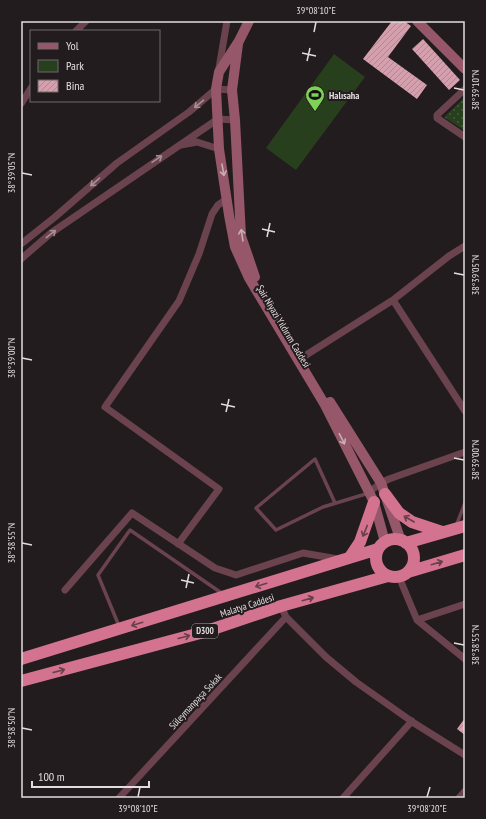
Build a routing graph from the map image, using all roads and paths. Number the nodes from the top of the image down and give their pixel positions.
1 (86, 21) edge
2 (227, 21) edge
3 (249, 21) edge
4 (417, 21) edge
5 (77, 30) edge
6 (239, 41) junction
7 (465, 68) edge
8 (219, 72) junction
9 (216, 89) junction
10 (465, 89) edge
11 (30, 90) edge
12 (232, 90) junction
13 (21, 104) edge
14 (218, 119) junction
15 (235, 120) junction
16 (465, 137) edge
17 (177, 146) junction
18 (219, 149) junction
19 (227, 199) junction
20 (21, 244) edge
21 (465, 246) edge
22 (21, 259) edge
23 (393, 300) junction
24 (302, 357) junction
25 (465, 411) edge
26 (465, 452) edge
27 (383, 488) junction
28 (372, 497) junction
29 (335, 503) junction
30 (465, 503) edge
31 (460, 528) edge
32 (442, 532) junction
33 (403, 542) junction
34 (178, 544) junction
35 (382, 546) junction
36 (465, 555) edge
37 (346, 559) junction
38 (399, 575) junction
39 (65, 590) dead end
40 (226, 596) junction
41 (465, 604) edge
42 (283, 612) junction
43 (417, 620) junction
44 (120, 629) junction
45 (21, 659) edge
46 (465, 659) edge
47 (21, 681) edge
48 (412, 721) junction
49 (465, 755) edge
50 (465, 791) edge
51 (119, 798) edge
52 (343, 798) edge
53 (459, 798) edge

1 - 5 street
2 - 8 street
3 - 6 street
4 - 7 street
6 - 8 street
6 - 12 street, Şair Niyazi Yıldırım Caddesi
8 - 9 street
9 - 12 street
9 - 14 street
9 -> 20 street
10 - 16 street
11 - 13 street
12 - 15 street, Şair Niyazi Yıldırım Caddesi
14 - 15 street
14 - 17 street
14 - 18 street
24 -> 15 street, Şair Niyazi Yıldırım Caddesi
17 - 18 street
22 -> 17 street
18 -> 19 street
19 -> 28 street
19 - 34 street
21 - 23 street
23 - 24 street
23 - 25 street
24 - 27 street, Şair Niyazi Yıldırım Caddesi
26 - 27 street
27 - 28 street
32 -> 27 highway
27 - 33 street, Şair Niyazi Yıldırım Caddesi
28 - 29 lane
28 - 35 street
28 -> 37 highway
29 - 29 lane
30 - 31 lane
31 - 32 highway
32 - 33 highway
33 - 35 highway
33 - 38 highway
34 - 37 street
34 - 39 street
35 - 37 highway, Malatya Caddesi
35 - 38 highway
38 -> 36 highway, Malatya Caddesi / D300
37 -> 40 highway, Malatya Caddesi
42 -> 38 highway, Malatya Caddesi / D300
38 - 43 street
40 -> 44 highway, Malatya Caddesi
40 - 44 lane
41 - 43 street
47 -> 42 highway, Malatya Caddesi / D300
42 - 48 street
42 - 51 street, Süleymanpaşa Sokak
43 - 46 street
44 - 45 highway, Malatya Caddesi
48 - 49 street
48 - 52 street
50 - 53 street

